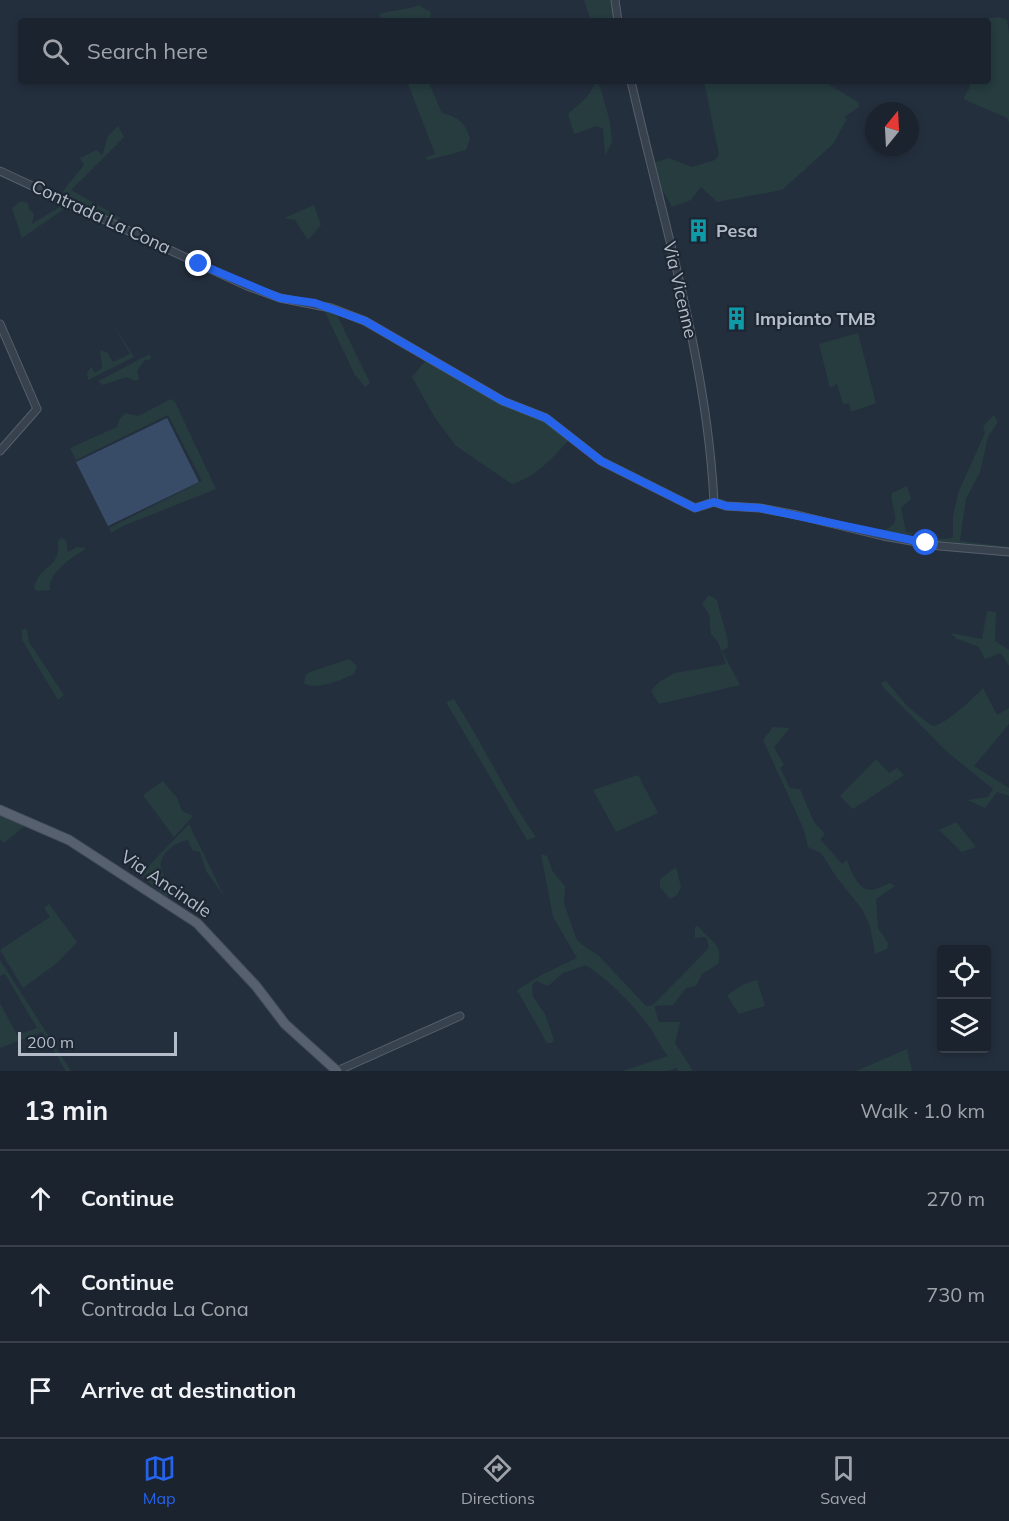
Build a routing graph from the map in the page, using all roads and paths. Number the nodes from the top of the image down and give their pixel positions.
1 (615, 0) edge
2 (618, 18) edge
3 (632, 84) edge
4 (0, 171) edge
5 (0, 324) edge
6 (0, 451) edge
7 (714, 502) junction
8 (1009, 552) edge
9 (0, 810) edge
10 (460, 1016) dead end
11 (337, 1071) edge

1 - 2 street
3 - 7 street, Via Vicenne
4 - 7 street, Contrada La Cona
5 - 6 street
7 - 8 street, Contrada La Cona
9 - 11 main road, Via Ancinale
10 - 11 street

